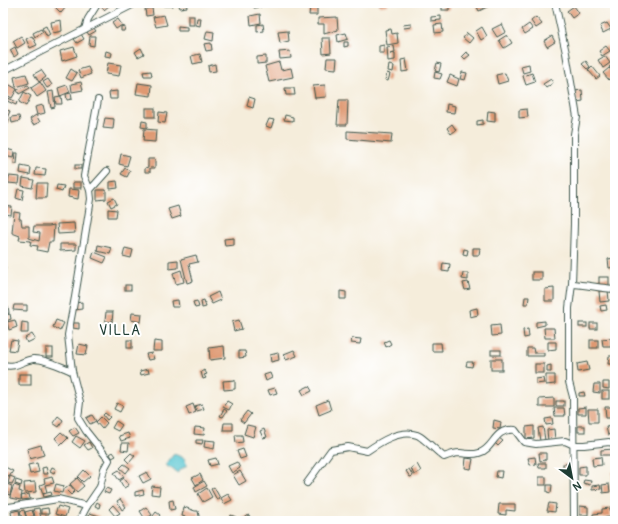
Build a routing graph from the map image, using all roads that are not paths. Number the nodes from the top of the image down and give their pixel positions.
1 (98, 3) edge
2 (136, 3) edge
3 (555, 3) edge
4 (85, 29) junction
5 (3, 71) edge
6 (98, 100) dead end
7 (107, 171) dead end
8 (90, 190) junction
9 (572, 284) junction
10 (615, 289) edge
11 (3, 365) edge
12 (72, 371) junction
13 (615, 444) edge
14 (574, 445) junction
15 (307, 483) dead end
16 (87, 506) junction
17 (3, 508) edge
18 (79, 521) edge
19 (574, 521) edge

1 - 4 street
2 - 4 street
3 - 9 street
4 - 5 street
6 - 8 street
7 - 8 street
8 - 12 street
9 - 10 street
9 - 14 street
11 - 12 street
12 - 16 street
13 - 14 street
14 - 15 street
14 - 19 street
16 - 17 street
16 - 18 street

